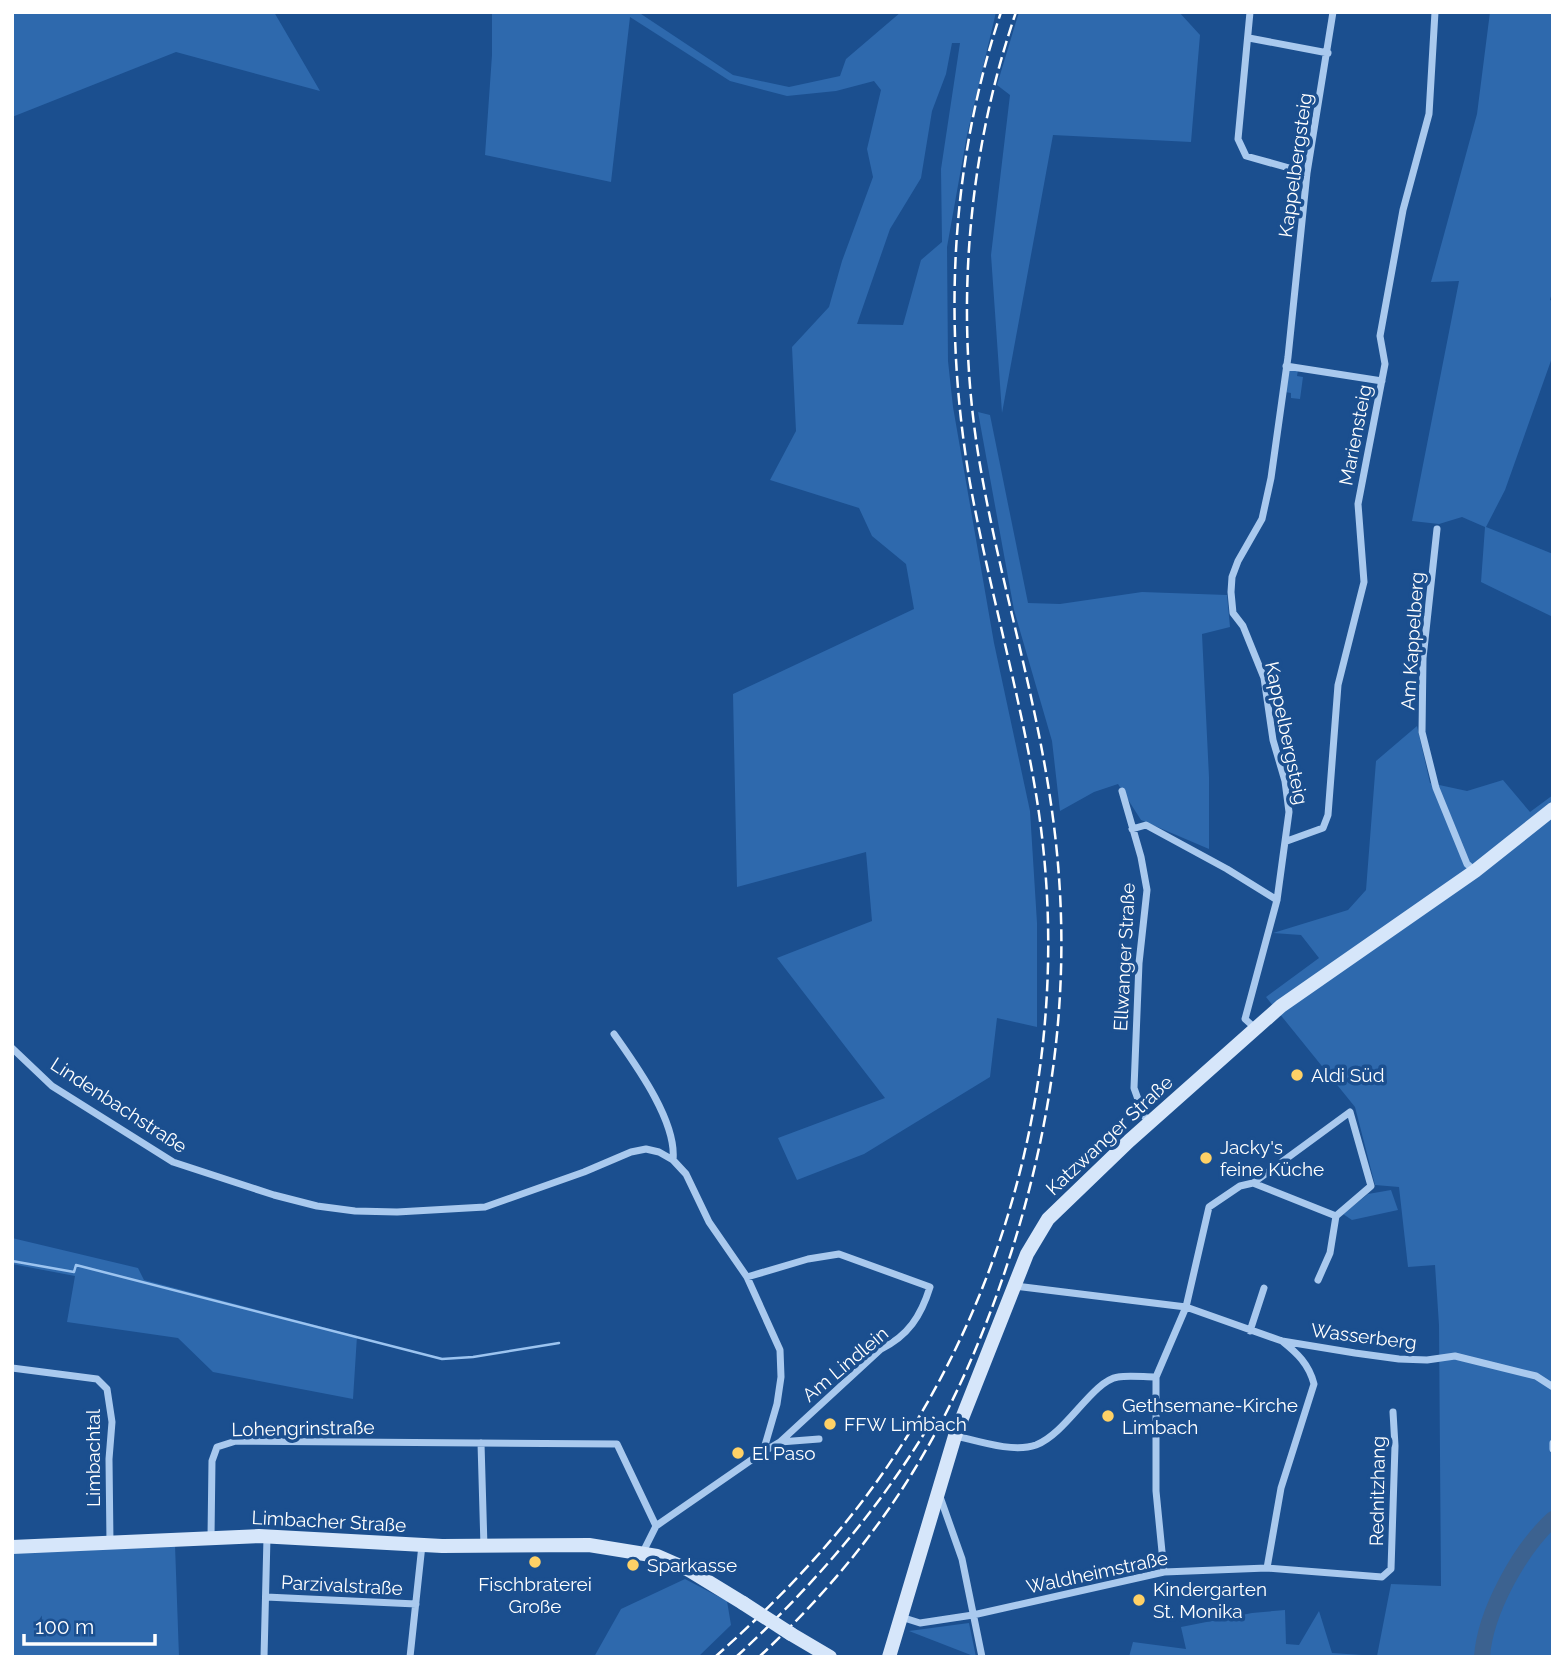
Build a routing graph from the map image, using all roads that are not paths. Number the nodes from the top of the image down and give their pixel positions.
1 (1250, 12) edge
2 (1333, 12) edge
3 (1434, 12) edge
4 (1249, 38) junction
5 (1328, 53) junction
6 (1307, 173) junction
7 (1286, 366) junction
8 (1382, 381) junction
9 (1437, 529) dead end
10 (1122, 791) dead end
11 (1553, 809) edge
12 (1132, 829) junction
13 (1287, 841) junction
14 (1475, 871) junction
15 (1277, 900) junction
16 (1255, 1028) junction
17 (614, 1034) dead end
18 (12, 1048) edge
19 (1151, 1123) junction
20 (673, 1160) junction
21 (1253, 1183) junction
22 (1336, 1216) junction
23 (747, 1277) junction
24 (1318, 1280) dead end
25 (1014, 1286) junction
26 (1264, 1288) dead end
27 (1186, 1307) junction
28 (1250, 1331) junction
29 (1282, 1341) junction
30 (12, 1368) edge
31 (1156, 1377) junction
32 (1553, 1387) edge
33 (1393, 1412) dead end
34 (955, 1436) junction
35 (819, 1439) dead end
36 (780, 1443) junction
37 (481, 1444) junction
38 (763, 1452) junction
39 (938, 1490) junction
40 (656, 1526) junction
41 (267, 1536) junction
42 (211, 1537) junction
43 (110, 1543) junction
44 (422, 1545) junction
45 (12, 1547) edge
46 (484, 1547) junction
47 (643, 1552) junction
48 (1267, 1568) junction
49 (1164, 1572) junction
50 (266, 1597) junction
51 (416, 1604) junction
52 (973, 1615) junction
53 (901, 1617) junction
54 (893, 1638) junction
55 (813, 1652) edge
56 (264, 1657) edge
57 (410, 1657) edge
58 (830, 1657) edge
59 (879, 1657) edge
60 (889, 1657) edge
61 (982, 1657) edge

1 - 4 street
2 - 5 street, Kappelbergsteig
3 - 8 street, Mariensteig
4 - 5 street
4 - 6 street
5 - 6 street, Kappelbergsteig
6 - 7 street, Kappelbergsteig
7 - 8 street
7 - 13 street, Kappelbergsteig
8 - 13 street, Mariensteig
9 - 14 street, Am Kappelberg
10 - 12 street, Ellwanger Straße
11 - 14 main road, Katzwanger Straße
12 - 15 street
12 - 19 street, Ellwanger Straße
13 - 15 street, Kappelbergsteig
14 - 16 main road, Katzwanger Straße
15 - 16 street, Kappelbergsteig
16 - 19 main road, Katzwanger Straße
17 - 20 street
18 - 20 street, Lindenbachstraße
19 - 25 main road, Katzwanger Straße
20 - 23 street
21 - 22 street
21 - 22 street
21 - 27 street
22 - 24 street
23 - 36 street, Am Lindlein
23 - 38 street
25 - 27 street, Wasserberg
25 - 34 main road, Katzwanger Straße
26 - 28 street
27 - 28 street, Wasserberg
27 - 31 street
28 - 29 street, Wasserberg
29 - 32 street, Wasserberg
29 - 48 street
30 - 43 street, Limbachtal
31 - 34 street
31 - 49 street
33 - 48 street, Rednitzhang
34 - 39 main road, Katzwanger Straße
35 - 36 street
36 - 38 street
37 - 40 street, Lohengrinstraße
37 - 42 street, Lohengrinstraße
37 - 46 street
38 - 40 street
39 - 52 street
39 - 53 main road, Katzwanger Straße
40 - 47 street
41 - 42 main road, Limbacher Straße
41 - 44 main road, Limbacher Straße
41 - 50 street
42 - 43 main road, Limbacher Straße
43 - 45 main road, Limbacher Straße
44 - 46 main road, Limbacher Straße
44 - 51 street
46 - 47 main road, Limbacher Straße
47 - 55 main road, Limbacher Straße, bridge
48 - 49 street, Waldheimstraße
49 - 52 street, Waldheimstraße
50 - 51 street, Parzivalstraße
50 - 56 street
51 - 57 street
52 - 53 street, Waldheimstraße
52 - 61 street
53 - 54 main road, Katzwanger Straße
54 - 59 main road, Katzwanger Straße
54 - 60 main road, Katzwanger Straße
55 - 58 main road, Limbacher Straße

